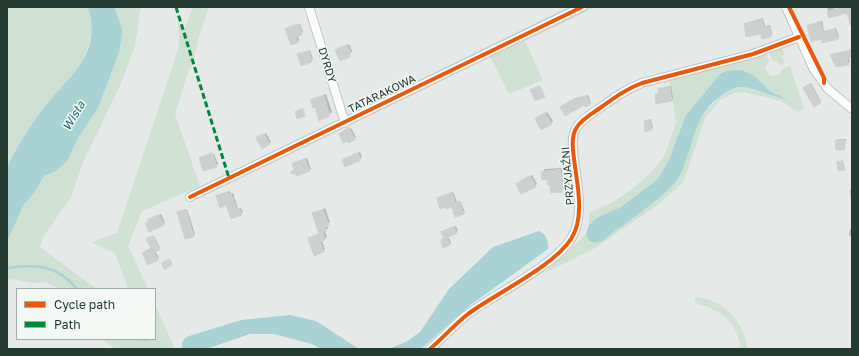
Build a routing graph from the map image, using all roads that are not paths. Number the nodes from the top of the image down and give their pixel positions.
1 (309, 7) edge
2 (582, 7) edge
3 (786, 7) edge
4 (799, 37) junction
5 (852, 109) edge
6 (346, 123) junction
7 (190, 197) dead end
8 (430, 349) edge

1 - 6 street, DYRDY
2 - 6 street, TATARAKOWA
3 - 4 street
4 - 5 street
4 - 8 street, PRZYJAŹNI
6 - 7 street, TATARAKOWA

